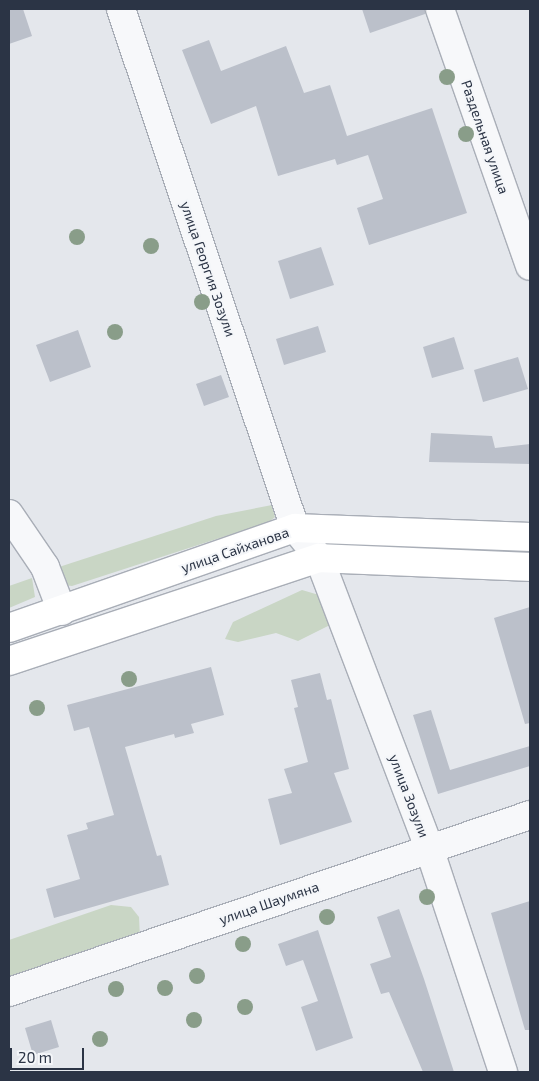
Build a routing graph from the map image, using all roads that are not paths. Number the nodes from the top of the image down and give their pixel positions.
1 (121, 9) edge
2 (440, 9) edge
3 (530, 266) edge
4 (9, 514) edge
5 (295, 528) junction
6 (530, 537) edge
7 (319, 558) junction
8 (530, 567) edge
9 (62, 611) junction
10 (9, 628) edge
11 (9, 661) edge
12 (530, 816) edge
13 (429, 848) junction
14 (9, 992) edge
15 (503, 1072) edge

1 - 5 street, улица Георгия Зозули
2 - 3 street, Раздельная улица
4 - 9 street
5 - 6 main road, улица Сайханова
5 - 7 street, улица Зозули
5 - 9 main road, улица Сайханова
7 - 8 main road
7 - 11 main road
7 - 13 street, улица Зозули
9 - 10 main road, улица Сайханова
12 - 13 street, улица Шаумяна
13 - 14 street, улица Шаумяна
13 - 15 street, улица Зозули

